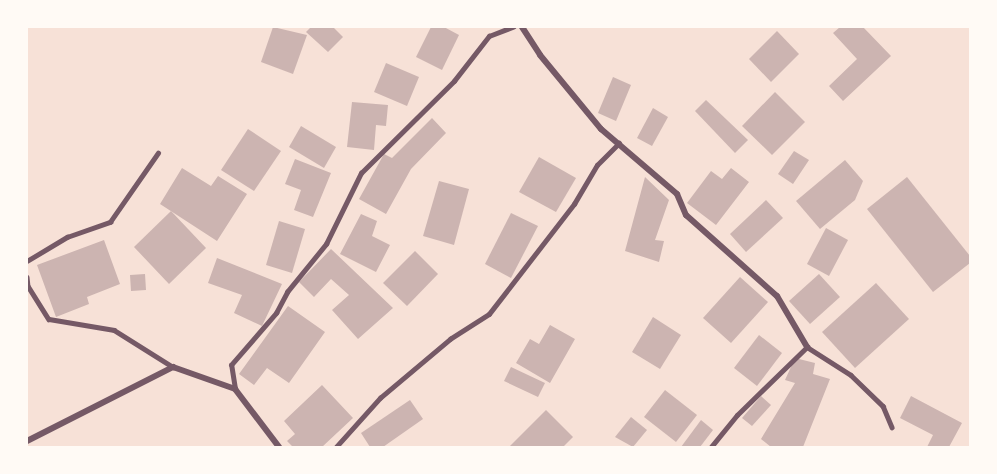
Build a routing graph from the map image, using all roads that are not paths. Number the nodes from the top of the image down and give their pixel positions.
1 (513, 27) edge
2 (522, 27) edge
3 (619, 143) junction
4 (158, 153) dead end
5 (27, 261) edge
6 (27, 277) edge
7 (807, 347) junction
8 (173, 367) junction
9 (235, 389) junction
10 (892, 426) dead end
11 (27, 441) edge
12 (279, 447) edge
13 (336, 447) edge
14 (711, 447) edge

1 - 9 lane
2 - 3 street
3 - 7 street
3 - 13 lane
4 - 5 lane
6 - 8 lane
7 - 10 lane
7 - 14 lane
8 - 9 street
8 - 11 street
9 - 12 street

